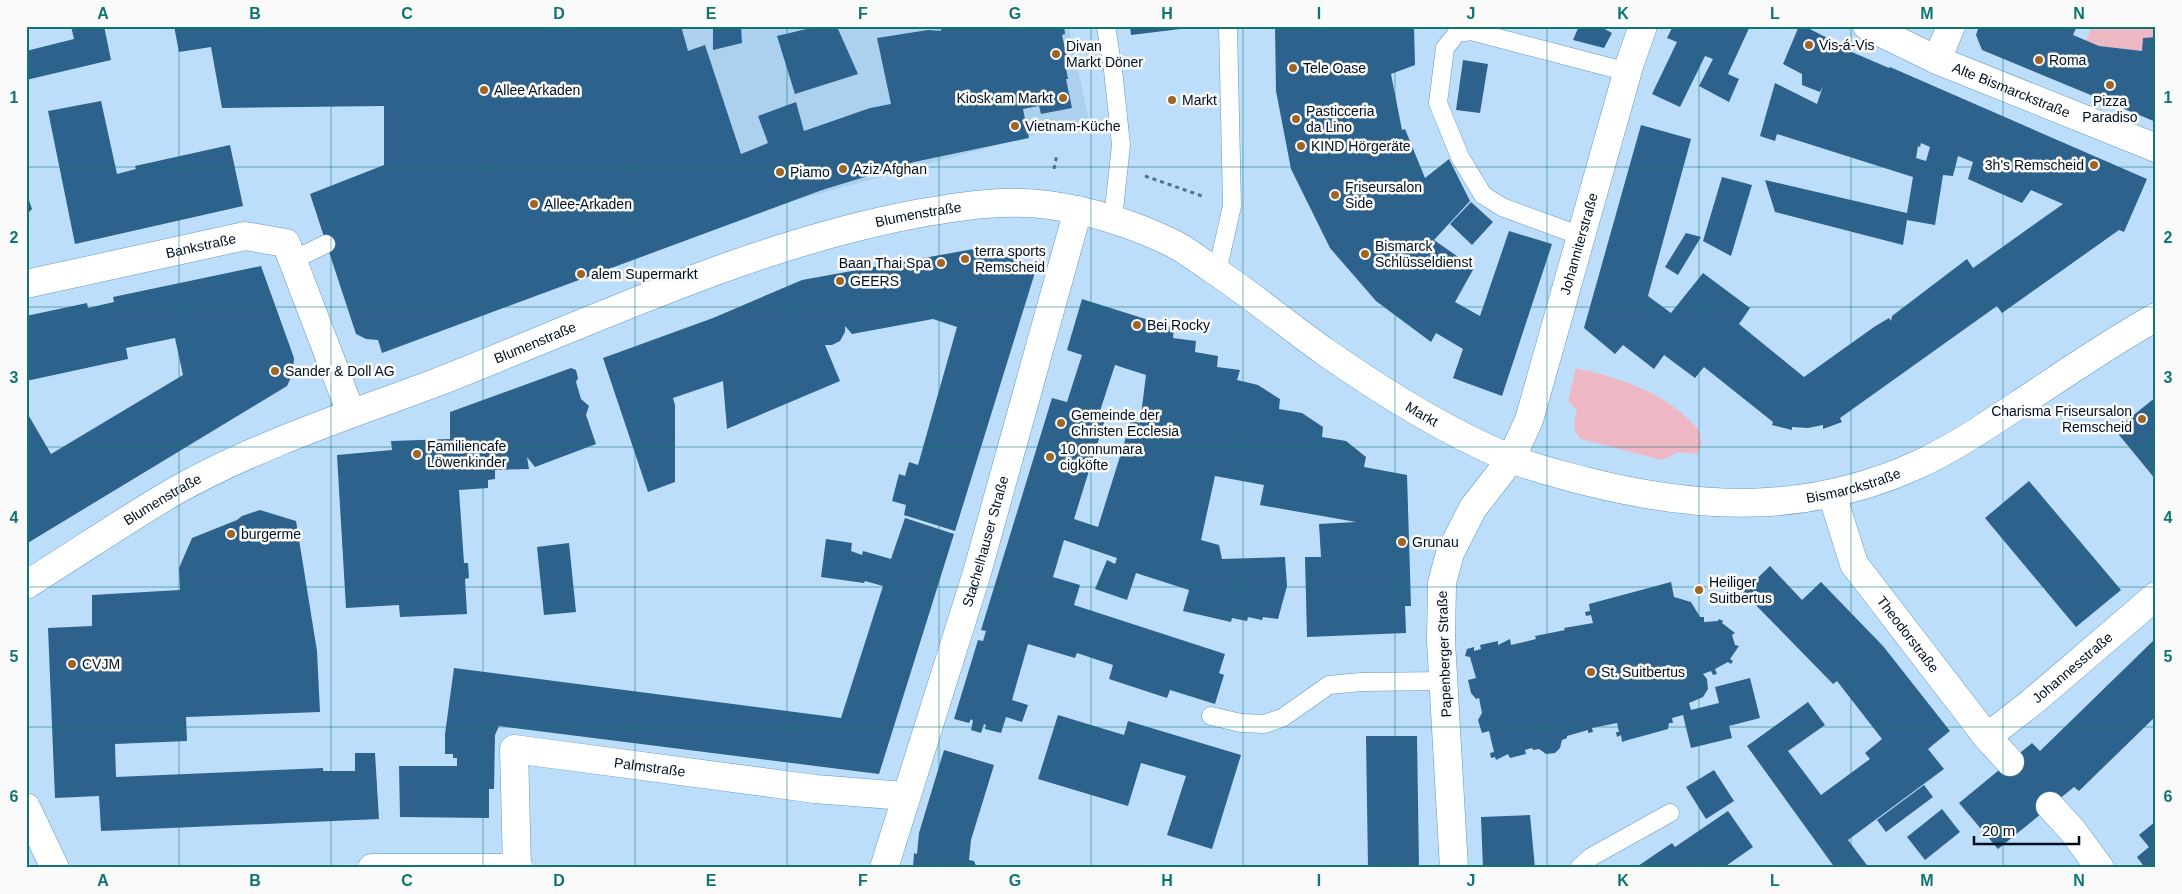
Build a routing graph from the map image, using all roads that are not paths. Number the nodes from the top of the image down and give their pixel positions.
1 (1106, 26) edge
2 (1228, 26) edge
3 (1643, 26) edge
4 (1867, 26) edge
5 (1952, 26) edge
6 (1937, 60) junction
7 (1628, 72) junction
8 (2156, 148) edge
9 (1078, 210) junction
10 (1113, 219) junction
11 (1581, 236) junction
12 (326, 244) dead end
13 (290, 251) junction
14 (1217, 272) junction
15 (26, 284) edge
16 (2156, 317) edge
17 (352, 413) junction
18 (1511, 459) junction
19 (1832, 494) junction
20 (26, 584) edge
21 (2156, 596) edge
22 (1444, 681) junction
23 (1210, 716) dead end
24 (1987, 737) junction
25 (2010, 762) dead end
26 (905, 796) junction
27 (2050, 806) dead end
28 (26, 808) edge
29 (1670, 813) dead end
30 (55, 868) edge
31 (372, 868) edge
32 (518, 868) edge
33 (884, 868) edge
34 (1454, 868) edge
35 (1580, 868) edge
36 (2100, 868) edge

1 - 10 lane
2 - 14 lane
3 - 7 street, Johanniterstraße
4 - 6 street, Alte Bismarckstraße
5 - 6 street
6 - 8 street, Alte Bismarckstraße
7 - 11 street, Johanniterstraße
7 - 11 lane
9 - 10 street, Markt
9 - 17 street, Blumenstraße
9 - 26 street, Stachelhauser Straße
10 - 14 street, Markt
11 - 18 street, Johanniterstraße
12 - 13 lane
13 - 15 street, Bankstraße
13 - 17 street
14 - 18 street, Markt
16 - 19 street, Bismarckstraße
17 - 20 street, Blumenstraße
18 - 19 street, Bismarckstraße
18 - 22 street, Papenberger Straße
19 - 24 street, Theodorstraße
21 - 24 street, Johannesstraße
22 - 23 lane
22 - 34 street, Papenberger Straße
24 - 25 street, Theodorstraße
26 - 32 street, Palmstraße
26 - 33 street, Stachelhauser Straße
27 - 36 street
28 - 30 street
29 - 35 lane
31 - 32 street, Palmstraße

